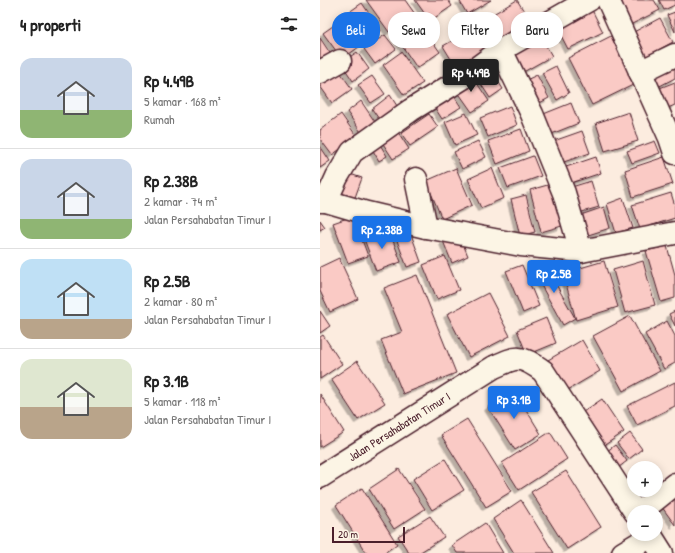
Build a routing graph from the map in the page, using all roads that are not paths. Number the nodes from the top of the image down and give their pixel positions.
1 (589, 0) edge
2 (608, 0) edge
3 (501, 50) junction
4 (675, 55) edge
5 (340, 61) dead end
6 (320, 72) edge
7 (640, 72) junction
8 (675, 153) edge
9 (416, 179) dead end
10 (323, 201) edge
11 (426, 227) junction
12 (675, 233) edge
13 (581, 251) junction
14 (320, 477) edge
15 (675, 484) edge
16 (630, 505) edge
17 (649, 505) edge
18 (654, 541) edge
19 (623, 553) edge

1 - 3 street
2 - 7 street
3 - 10 street
3 - 13 street
4 - 7 street
5 - 6 street
7 - 8 street
9 - 11 street
10 - 11 street
11 - 13 street
12 - 13 street
14 - 16 street, Jalan Persahabatan Timur I
15 - 17 street
18 - 19 street

